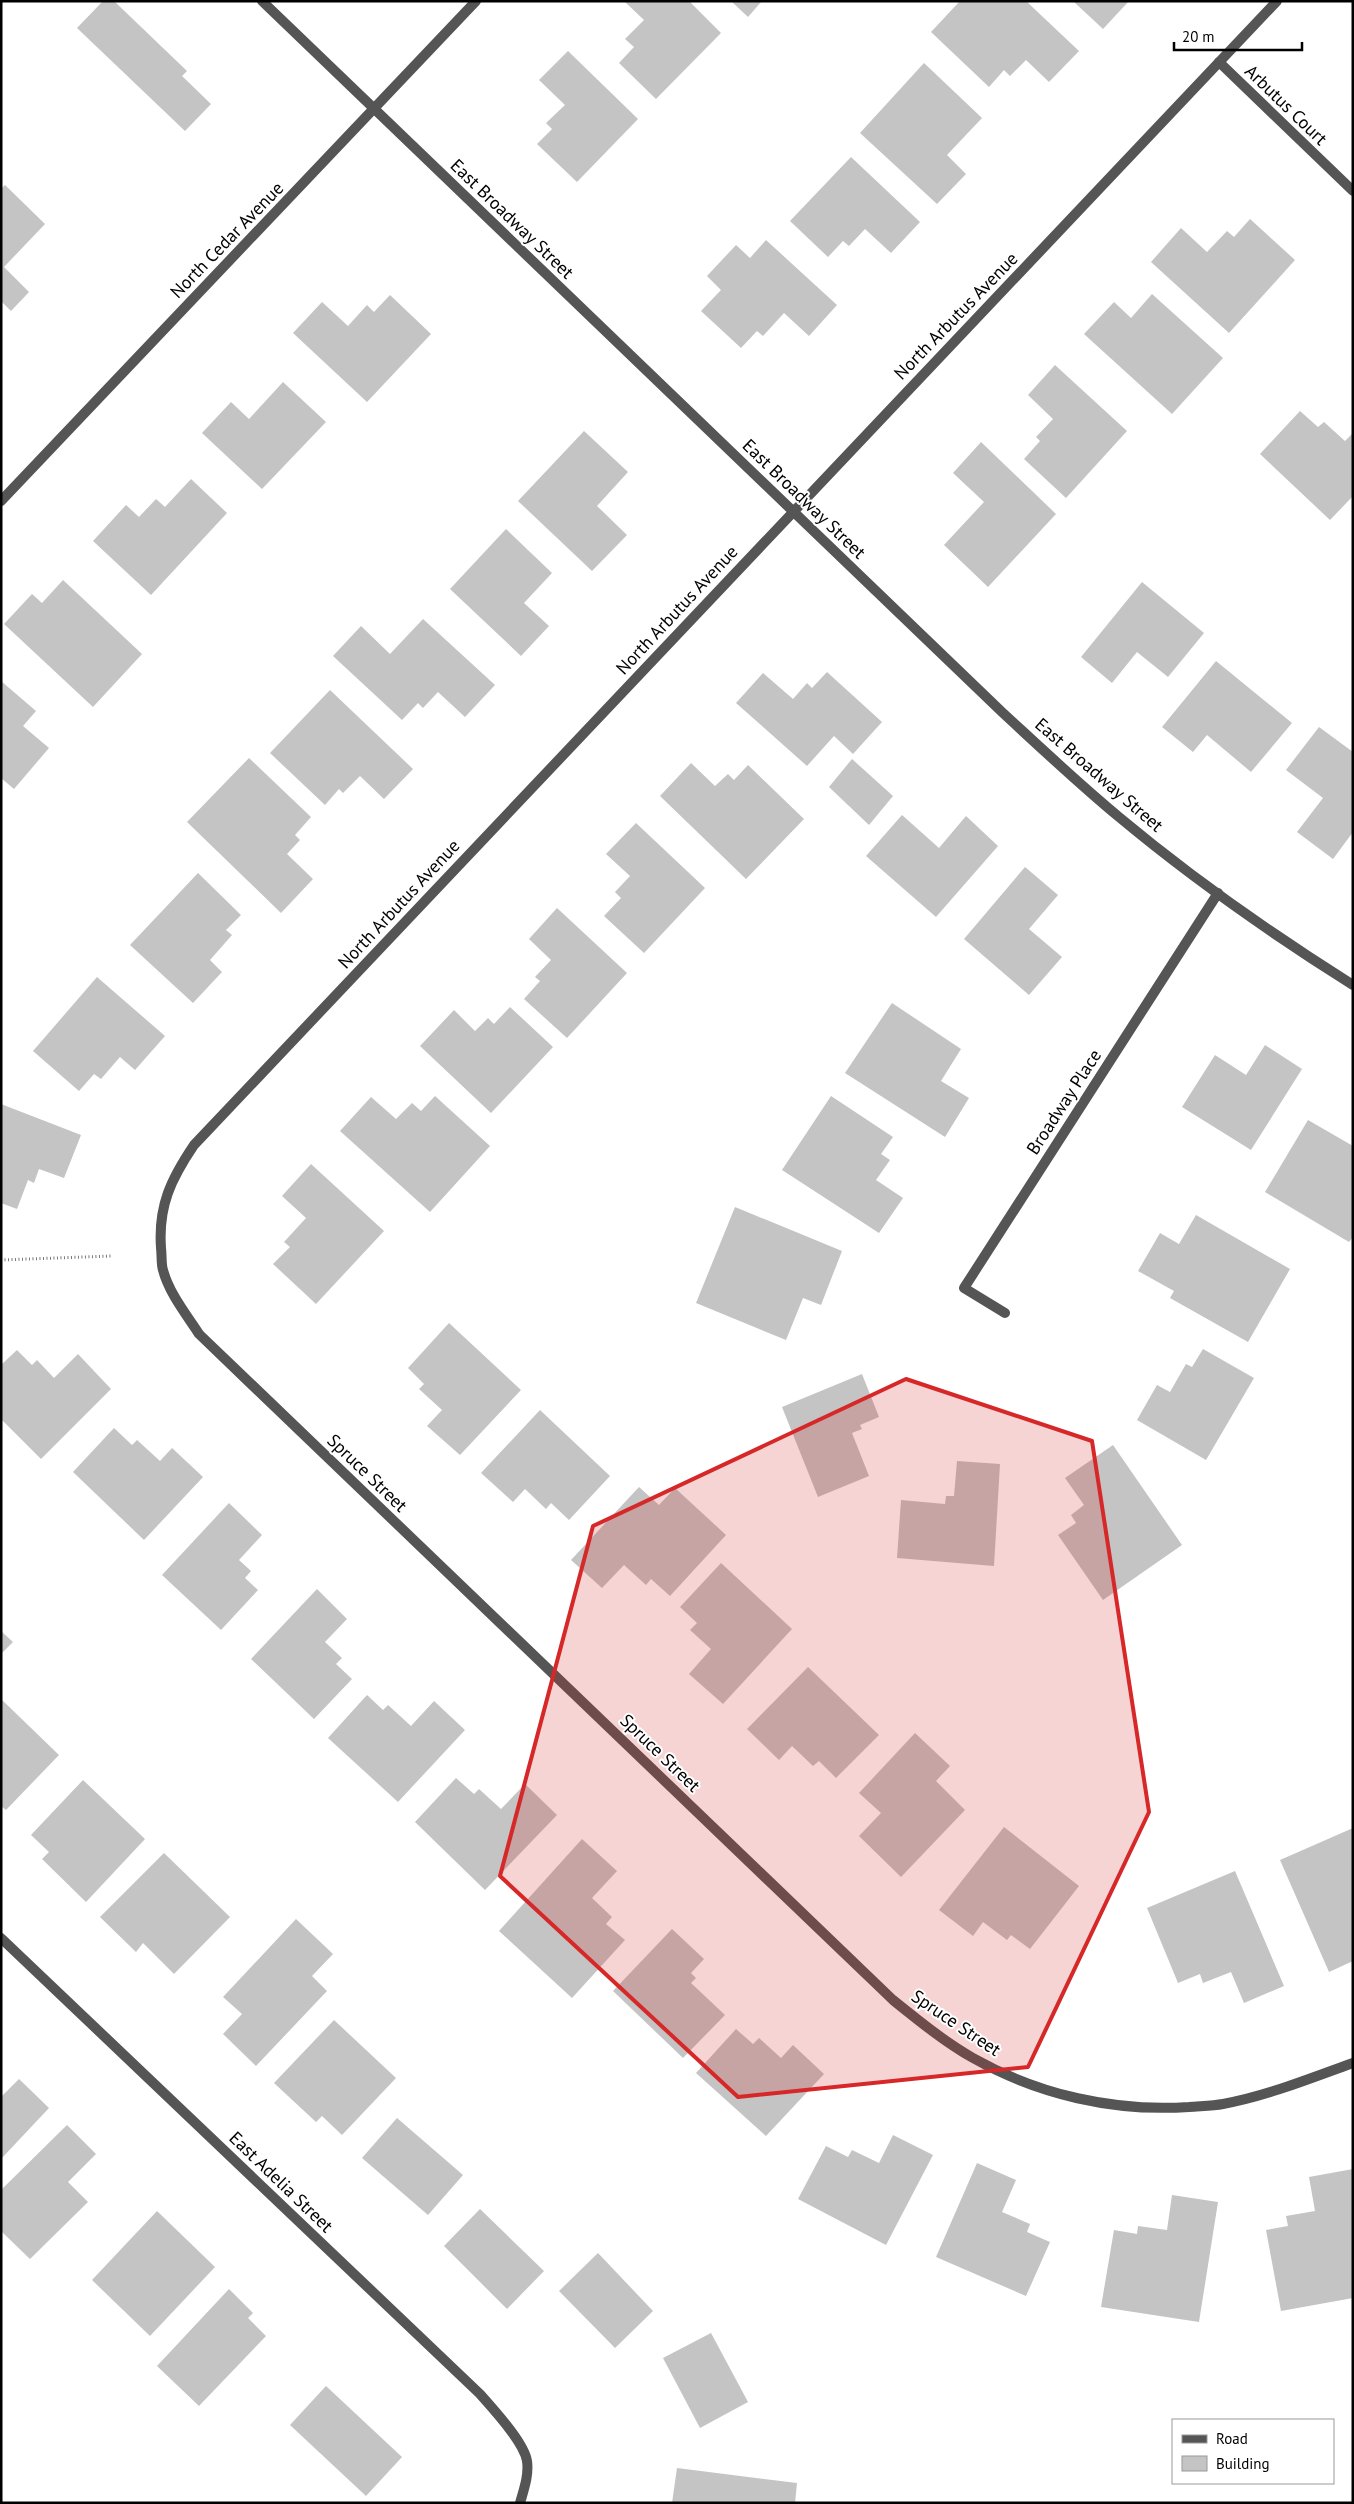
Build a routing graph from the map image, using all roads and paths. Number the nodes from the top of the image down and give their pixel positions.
1 (262, 1) edge
2 (476, 1) edge
3 (1277, 1) edge
4 (1219, 62) junction
5 (374, 108) junction
6 (1353, 191) edge
7 (1, 501) edge
8 (793, 511) junction
9 (1218, 893) junction
10 (1353, 985) edge
11 (112, 1256) dead end
12 (1, 1260) edge
13 (163, 1270) joint
14 (1005, 1312) dead end
15 (1, 1938) edge
16 (1353, 2063) edge
17 (520, 2503) edge

1 - 5 street, East Broadway Street
2 - 5 street, North Cedar Avenue
3 - 4 street, North Arbutus Avenue
4 - 6 street, Arbutus Court
4 - 8 street, North Arbutus Avenue
5 - 7 street, North Cedar Avenue
5 - 8 street, East Broadway Street
8 - 9 street, East Broadway Street
8 - 13 street, North Arbutus Avenue
9 - 10 street, East Broadway Street
9 - 14 street, Broadway Place
11 - 12 path
13 - 16 street, Spruce Street
15 - 17 street, East Adelia Street

